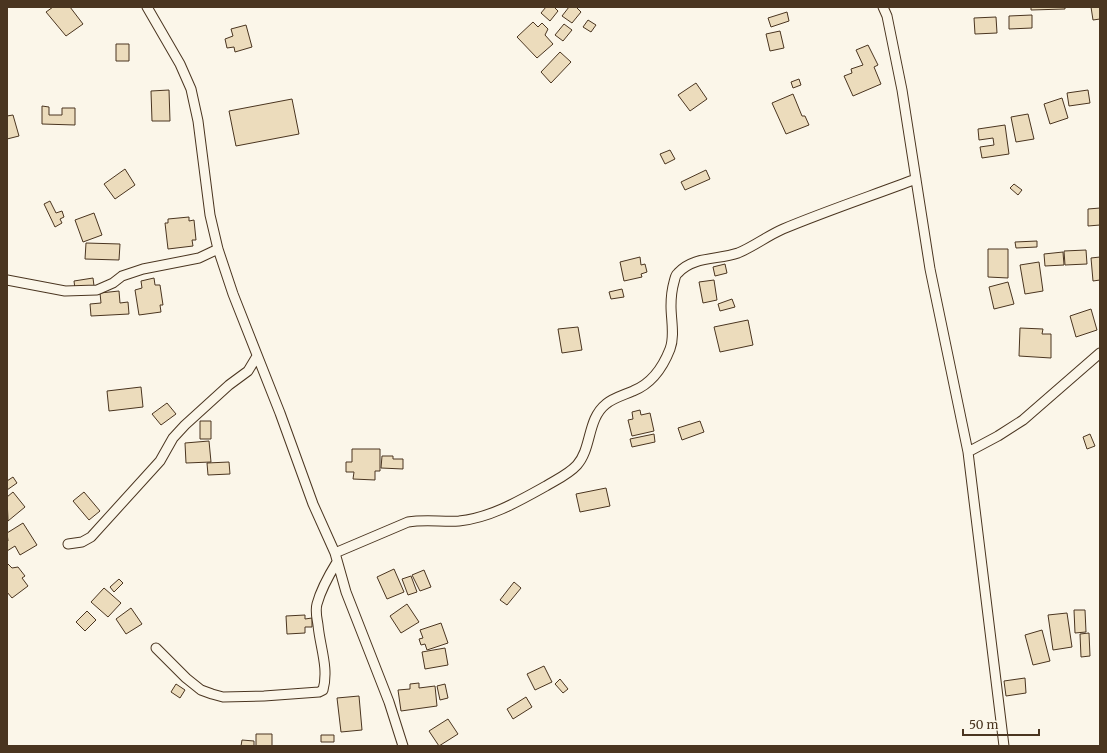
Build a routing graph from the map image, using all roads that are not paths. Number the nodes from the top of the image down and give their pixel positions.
1 (147, 7) edge
2 (883, 7) edge
3 (916, 179) junction
4 (218, 249) junction
5 (7, 280) edge
6 (1100, 353) edge
7 (257, 356) junction
8 (248, 371) junction
9 (263, 371) junction
10 (968, 452) junction
11 (68, 544) dead end
12 (336, 557) junction
13 (156, 648) dead end
14 (403, 746) edge
15 (1004, 746) edge

1 - 4 street
2 - 3 street
3 - 10 street
3 - 12 street
4 - 5 street
4 - 7 street
6 - 10 street
7 - 8 street
7 - 9 street
8 - 9 street
8 - 11 street
9 - 12 street
10 - 15 street
12 - 13 street
12 - 14 street

